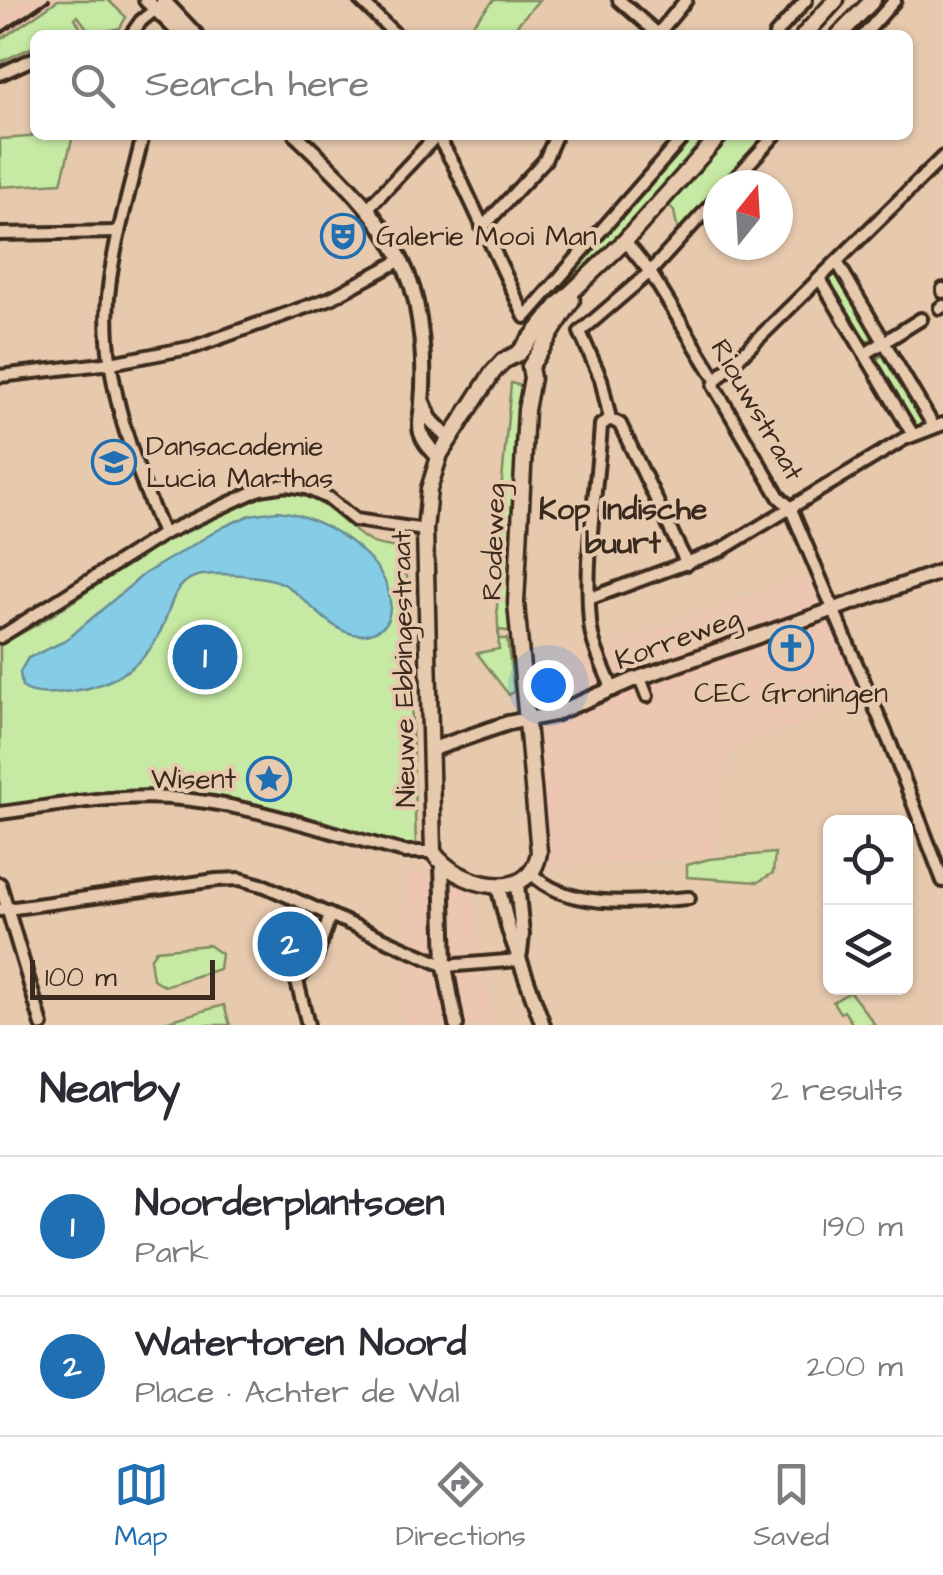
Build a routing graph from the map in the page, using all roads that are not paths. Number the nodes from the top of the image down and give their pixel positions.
1 (360, 0) edge
2 (619, 0) edge
3 (686, 0) edge
4 (806, 0) edge
5 (836, 0) edge
6 (873, 0) edge
7 (895, 0) edge
8 (159, 2) edge
9 (135, 30) edge
10 (179, 30) edge
11 (190, 30) edge
12 (391, 30) edge
13 (652, 30) edge
14 (662, 30) edge
15 (779, 30) edge
16 (809, 30) edge
17 (844, 30) edge
18 (868, 30) edge
19 (30, 60) edge
20 (0, 74) edge
21 (143, 140) edge
22 (301, 140) edge
23 (432, 140) edge
24 (440, 140) edge
25 (554, 140) edge
26 (682, 140) edge
27 (716, 140) edge
28 (770, 140) edge
29 (943, 157) edge
30 (743, 170) edge
31 (368, 209) junction
32 (703, 214) edge
33 (482, 228) junction
34 (119, 232) junction
35 (0, 234) edge
36 (626, 241) junction
37 (402, 260) junction
38 (837, 262) junction
39 (650, 272) junction
40 (820, 279) junction
41 (580, 288) junction
42 (921, 319) tunnel mouth
43 (885, 342) junction
44 (865, 354) junction
45 (513, 358) junction
46 (111, 363) junction
47 (530, 366) junction
48 (0, 376) edge
49 (716, 380) junction
50 (422, 402) junction
51 (610, 419) junction
52 (938, 426) edge
53 (913, 435) junction
54 (448, 438) junction
55 (438, 458) junction
56 (790, 508) junction
57 (425, 530) junction
58 (164, 534) junction
59 (687, 564) junction
60 (943, 571) edge
61 (591, 598) junction
62 (834, 610) junction
63 (0, 638) edge
64 (613, 690) junction
65 (526, 719) junction
66 (430, 750) junction
67 (0, 813) edge
68 (438, 858) junction
69 (531, 873) junction
70 (943, 881) edge
71 (0, 884) edge
72 (517, 884) junction
73 (498, 886) junction
74 (689, 898) dead end
75 (3, 909) edge
76 (330, 914) junction
77 (519, 960) junction
78 (446, 966) junction
79 (42, 1025) edge
80 (308, 1025) edge
81 (456, 1025) edge
82 (543, 1025) edge

1 - 12 street
2 - 13 street
3 - 14 street
4 - 15 street
5 - 16 main road
6 - 17 main road
7 - 18 street
8 - 9 street
8 - 10 street
8 - 11 street
19 - 20 street
21 - 34 street
22 - 31 street
23 - 31 street
24 - 33 street
25 - 33 street
26 - 33 street
27 - 36 main road
28 - 30 street
29 - 38 street
31 - 37 street
32 - 39 street
34 - 35 street
34 - 46 street
36 - 39 street, Riouwstraat
36 - 41 main road
37 - 46 street
37 - 50 street
38 - 40 street
38 - 43 street
39 - 49 street, Riouwstraat
39 - 51 street
40 - 44 street
40 - 49 street
41 - 45 main road, Nieuwe Ebbingestraat
41 - 47 main road
42 - 43 street
43 - 44 street
43 - 52 street
44 - 53 street
45 - 47 main road
45 - 54 main road, Nieuwe Ebbingestraat
46 - 48 street
46 - 58 street
47 - 65 main road, Rodeweg
49 - 56 street, Riouwstraat
50 - 54 street
50 - 55 street
51 - 59 street
51 - 61 street
52 - 53 street
53 - 56 street
54 - 55 main road, Nieuwe Ebbingestraat
55 - 57 main road, Nieuwe Ebbingestraat
56 - 59 street
56 - 62 street, Riouwstraat
57 - 58 street
57 - 66 main road, Nieuwe Ebbingestraat
58 - 63 street
59 - 61 street
60 - 62 street, Korreweg
61 - 64 street
62 - 64 street, Korreweg
62 - 70 street, Riouwstraat
64 - 65 street, Korreweg
65 - 66 street, Korreweg
65 - 69 main road, Rodeweg
66 - 68 main road, Nieuwe Ebbingestraat
67 - 68 street
68 - 73 main road
68 - 78 street, Nieuwe Ebbingestraat
69 - 72 main road
69 - 74 street
71 - 75 street
72 - 73 main road
72 - 77 street
73 - 77 street
75 - 76 street
75 - 79 street
76 - 78 street
76 - 80 street
77 - 78 street
77 - 82 street
78 - 81 street, Nieuwe Ebbingestraat

